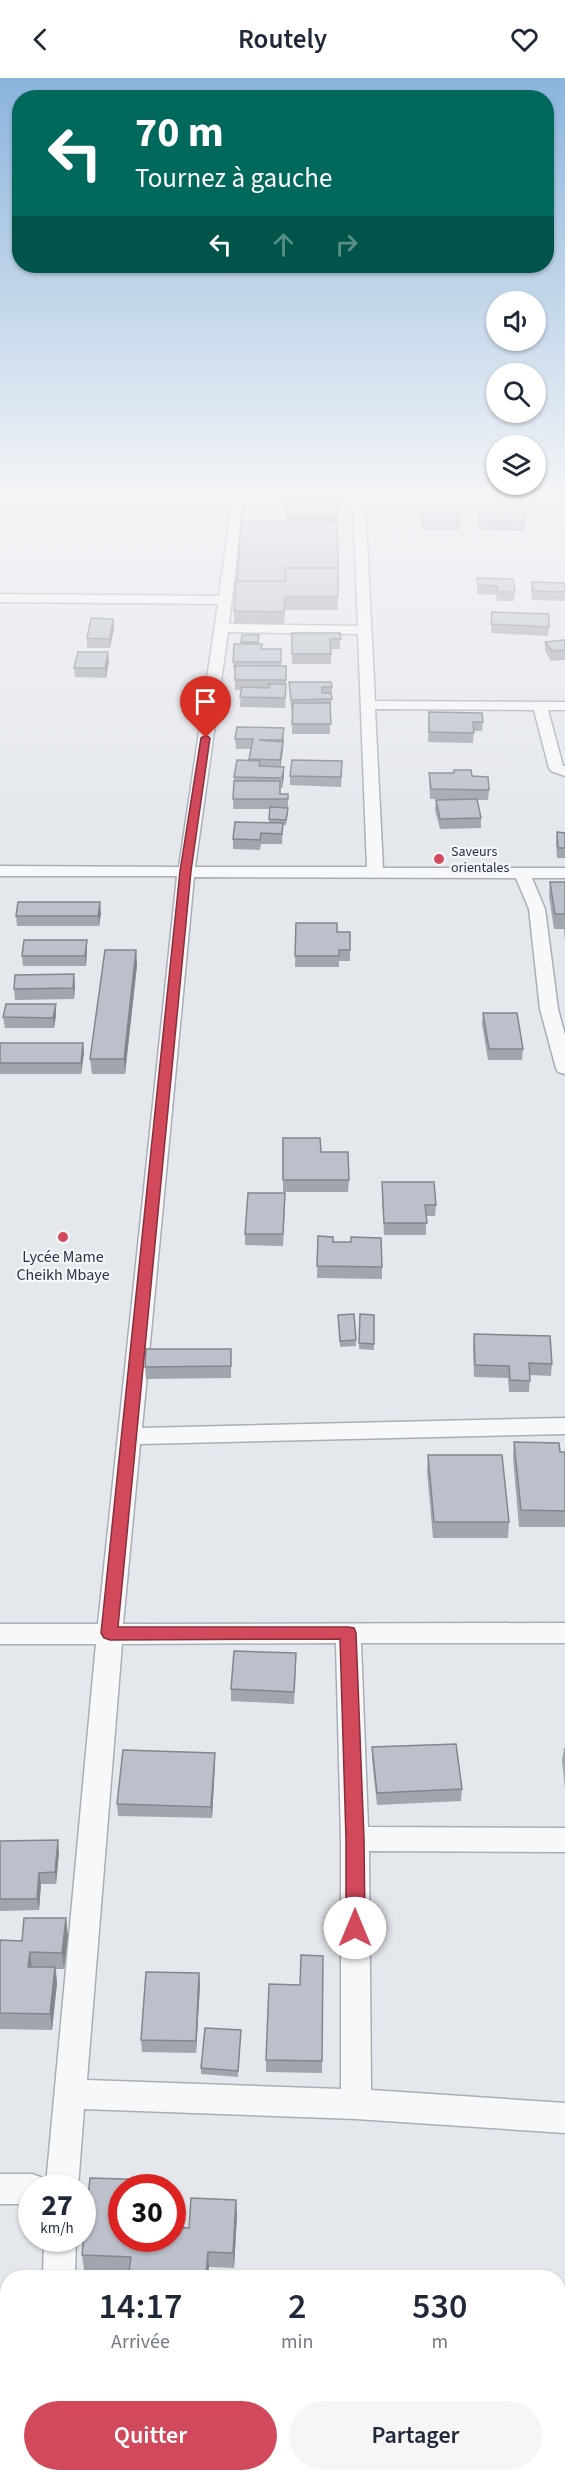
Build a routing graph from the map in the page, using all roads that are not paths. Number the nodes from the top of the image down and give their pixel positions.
1 (225, 608) edge
2 (364, 608) edge
3 (222, 628) junction
4 (365, 630) junction
5 (368, 705) junction
6 (540, 706) junction
7 (565, 706) edge
8 (565, 772) edge
9 (0, 871) edge
10 (186, 871) junction
11 (375, 872) junction
12 (522, 873) junction
13 (565, 873) edge
14 (565, 1068) edge
15 (565, 1426) edge
16 (129, 1436) junction
17 (110, 1633) junction
18 (348, 1633) junction
19 (565, 1633) edge
20 (0, 1634) edge
21 (355, 1839) junction
22 (565, 1840) edge
23 (71, 2094) junction
24 (356, 2104) junction
25 (565, 2118) edge
26 (63, 2174) edge
27 (0, 2189) edge
28 (18, 2189) edge
29 (59, 2252) edge
30 (58, 2270) edge

1 - 3 street
2 - 4 street
3 - 4 street
3 - 10 street
4 - 5 street
5 - 6 street
5 - 11 street
6 - 7 street
6 - 8 street
9 - 10 street
10 - 11 street
10 - 16 street
11 - 12 street
12 - 13 street
12 - 14 street
15 - 16 street
16 - 17 street
17 - 18 street
17 - 20 street
17 - 23 street
18 - 19 street
18 - 21 street
21 - 22 street
21 - 24 street
23 - 24 street
23 - 26 street
24 - 25 street
27 - 28 street
29 - 30 street

